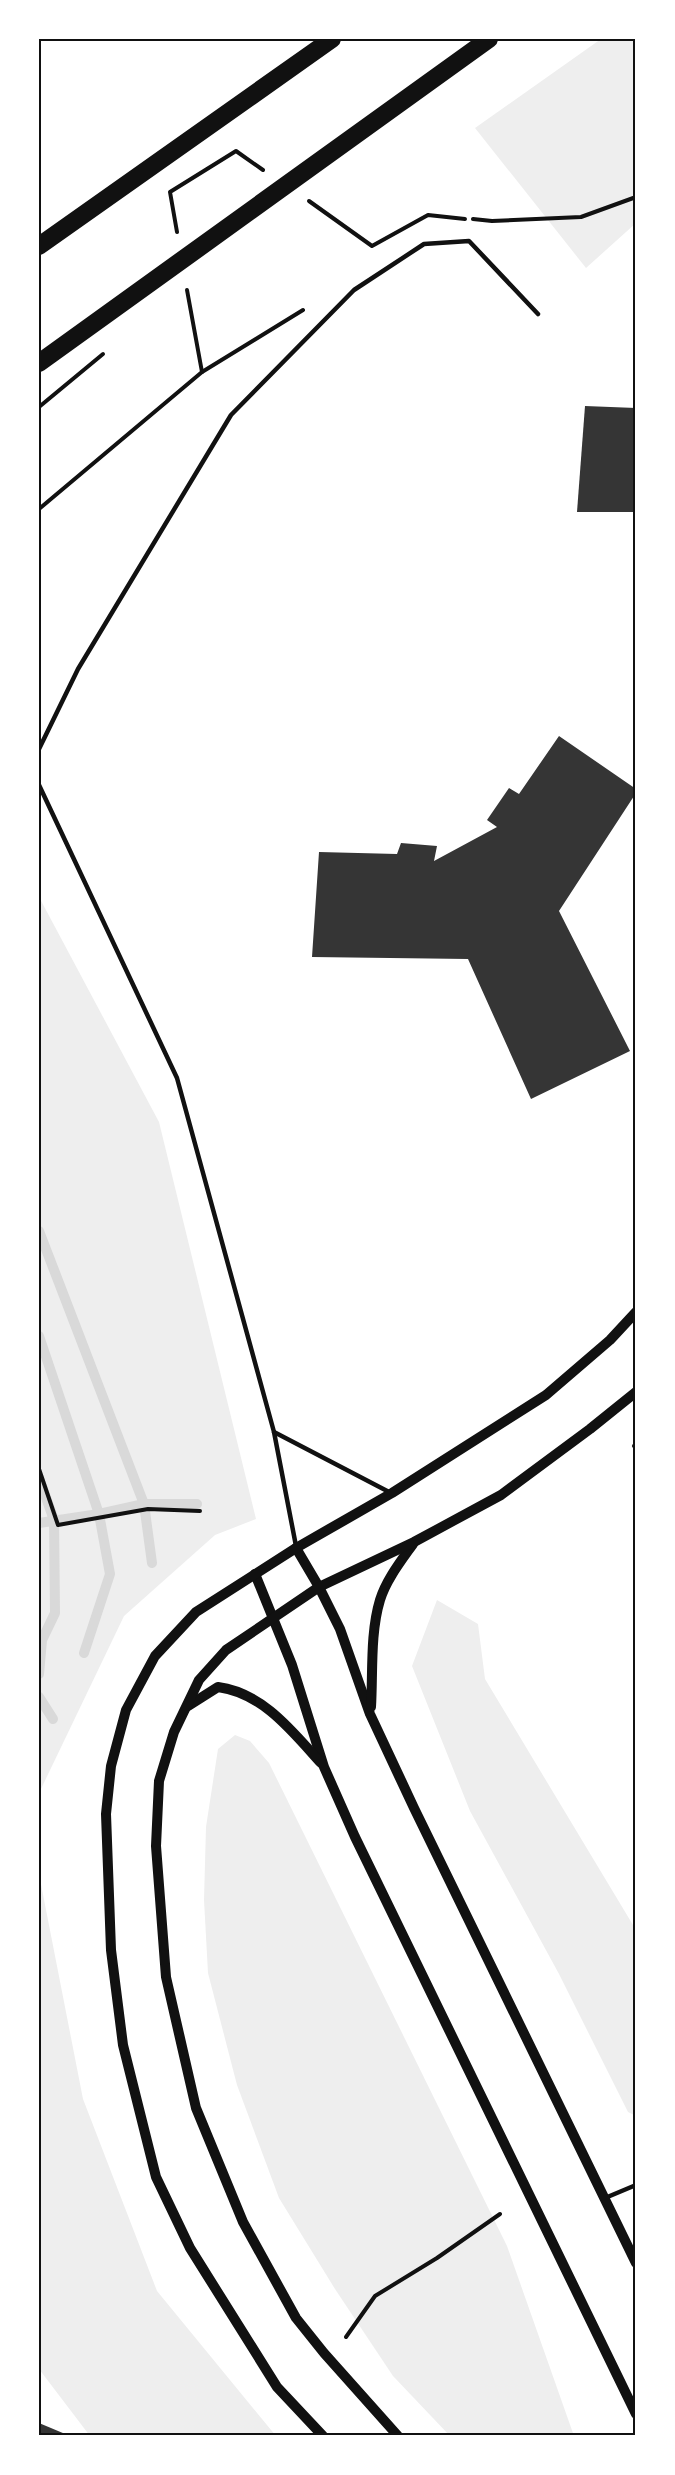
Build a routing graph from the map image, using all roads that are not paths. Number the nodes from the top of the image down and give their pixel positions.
1 (332, 39) edge
2 (489, 39) edge
3 (39, 246) edge
4 (538, 314) dead end
5 (39, 363) edge
6 (39, 749) edge
7 (39, 785) edge
8 (636, 1312) edge
9 (636, 1392) edge
10 (274, 1432) junction
11 (392, 1493) junction
12 (414, 1542) junction
13 (296, 1548) junction
14 (255, 1574) junction
15 (319, 1587) junction
16 (274, 1618) junction
17 (186, 1708) junction
18 (370, 1714) junction
19 (324, 1767) junction
20 (636, 2185) edge
21 (604, 2199) junction
22 (636, 2263) edge
23 (636, 2414) edge
24 (323, 2436) edge
25 (398, 2436) edge

1 - 3 highway
2 - 5 highway
4 - 6 lane
7 - 10 lane
8 - 11 street
9 - 12 street
10 - 11 lane
10 - 13 lane
11 - 13 street
12 - 15 street
12 - 18 street
13 - 14 street
13 - 15 street
14 - 16 street
14 - 24 street
15 - 16 street
15 - 18 street
16 - 17 street
16 - 19 street
17 - 19 street
17 - 25 street
18 - 21 street
19 - 23 street
20 - 21 lane
21 - 22 street

